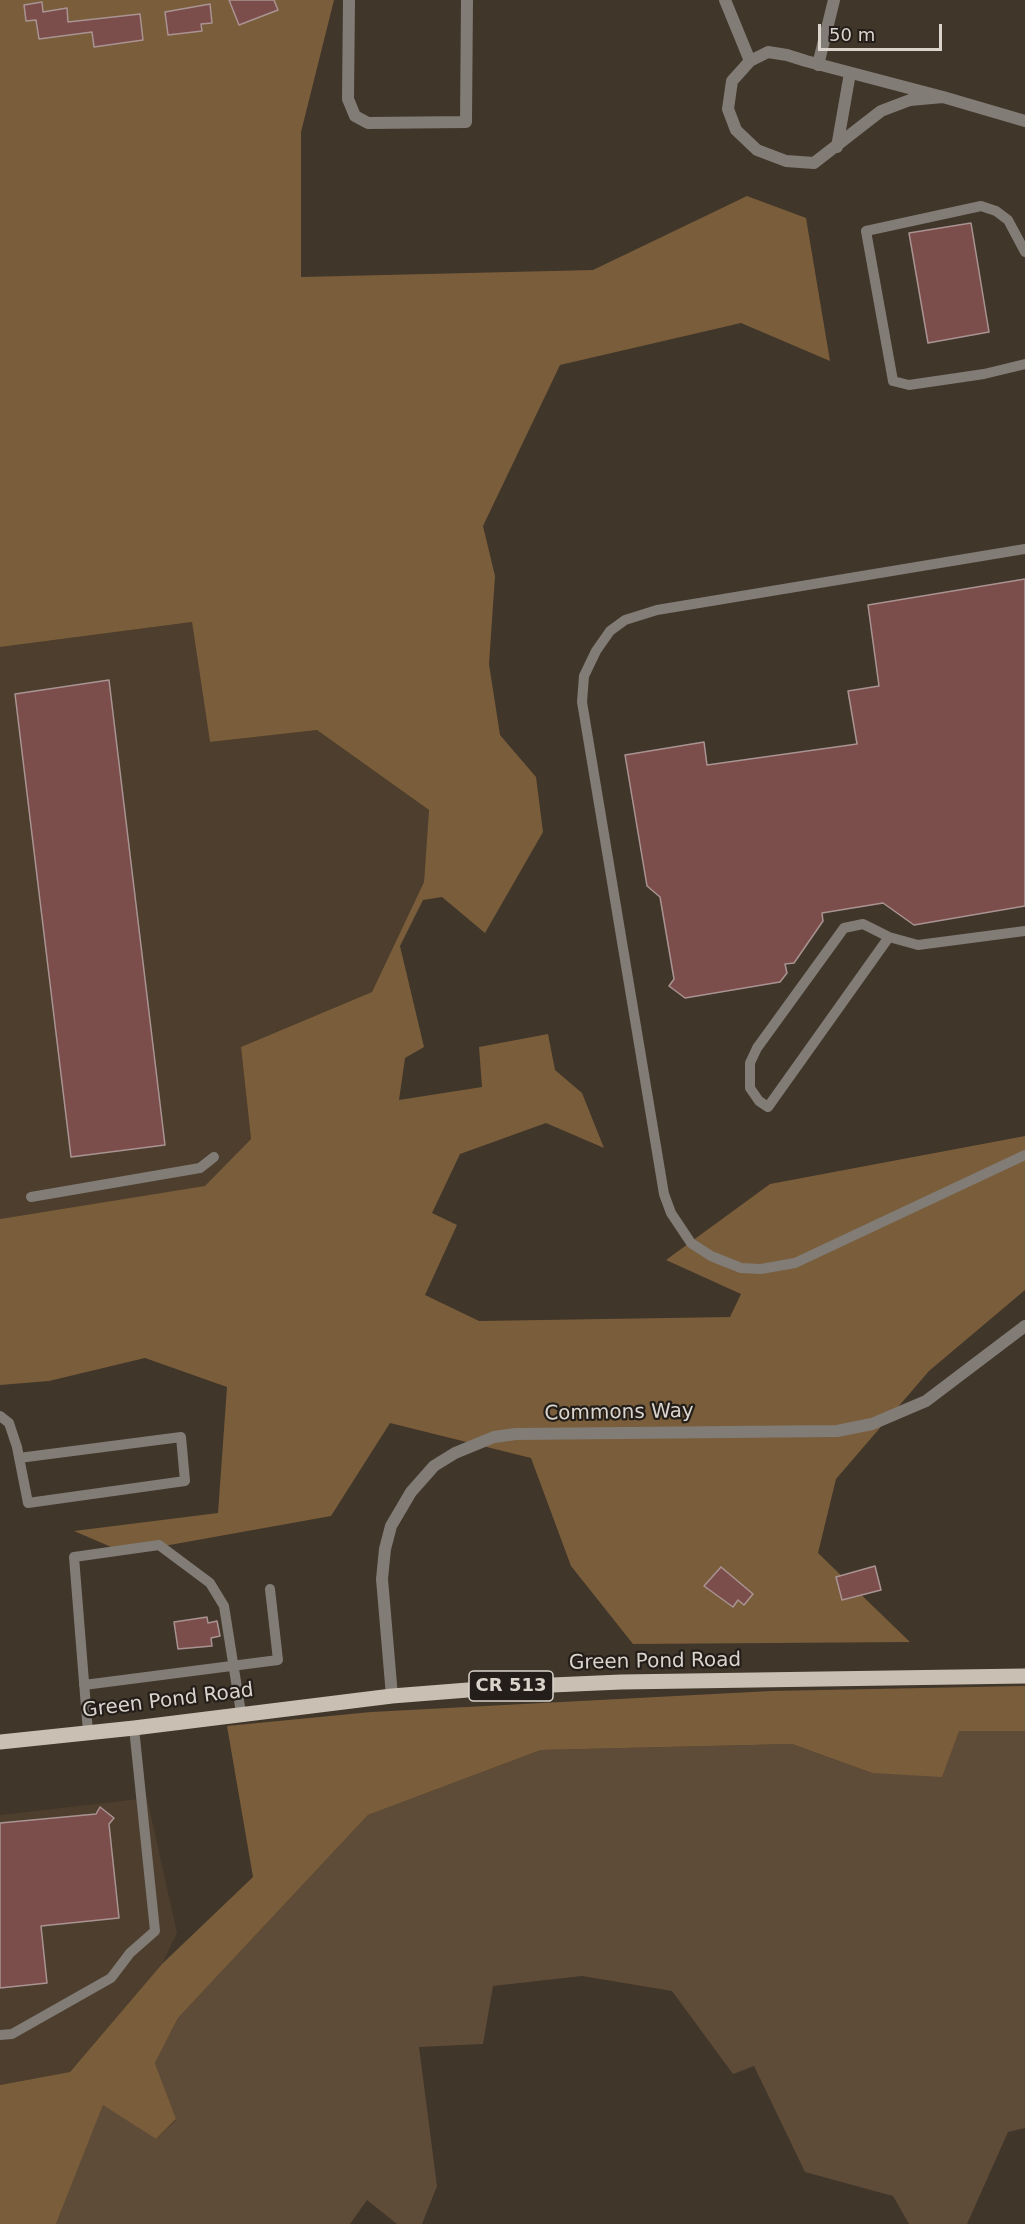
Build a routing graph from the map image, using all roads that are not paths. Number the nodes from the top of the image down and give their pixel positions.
1 (349, 0) edge
2 (467, 0) edge
3 (726, 0) edge
4 (834, 0) edge
5 (750, 61) junction
6 (818, 65) junction
7 (850, 73) junction
8 (943, 97) junction
9 (1025, 121) edge
10 (837, 147) junction
11 (1025, 252) edge
12 (1025, 364) edge
13 (1025, 549) edge
14 (1025, 931) edge
15 (889, 937) junction
16 (1025, 1155) edge
17 (214, 1156) dead end
18 (32, 1197) dead end
19 (1025, 1326) edge
20 (0, 1416) edge
21 (20, 1458) junction
22 (270, 1589) dead end
23 (234, 1666) junction
24 (1025, 1676) edge
25 (84, 1685) junction
26 (392, 1696) junction
27 (241, 1713) junction
28 (134, 1728) junction
29 (88, 1732) junction
30 (0, 1742) edge
31 (0, 2035) edge

1 - 2 street
3 - 5 street
4 - 6 street
5 - 6 street
5 - 10 street
6 - 7 street
7 - 8 street
7 - 10 street
8 - 9 street
8 - 10 street
11 - 12 lane
13 - 16 lane
14 - 15 lane
15 - 15 lane
17 - 18 lane
19 - 26 street, Commons Way
20 - 21 lane
21 - 21 lane
22 - 23 lane
23 - 25 lane
23 - 25 lane
23 - 27 lane
24 - 26 main road, Green Pond Road / CR 513
25 - 29 lane
26 - 27 main road, Green Pond Road / CR 513
27 - 28 main road, Green Pond Road / CR 513
28 - 29 main road, Green Pond Road / CR 513
28 - 31 lane
29 - 30 main road, Green Pond Road / CR 513

